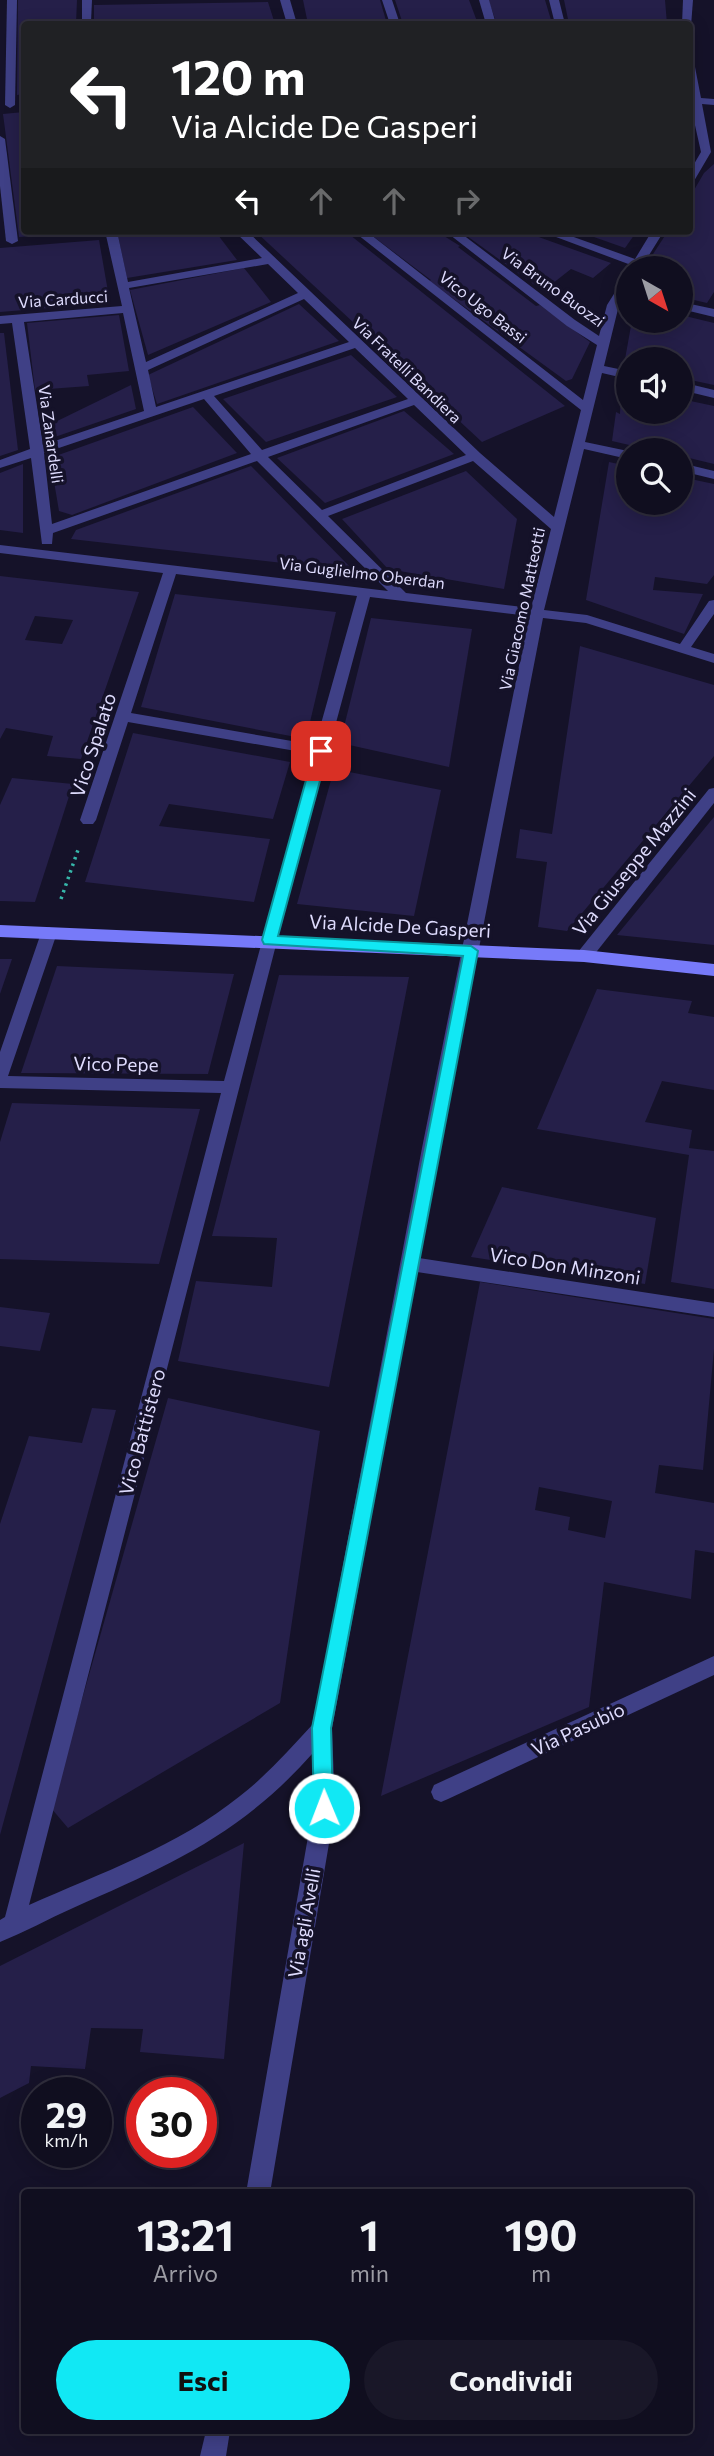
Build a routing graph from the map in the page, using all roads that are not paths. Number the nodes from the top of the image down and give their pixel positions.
1 (12, 0) edge
2 (88, 0) edge
3 (285, 0) edge
4 (387, 0) edge
5 (484, 0) edge
6 (554, 0) edge
7 (688, 0) edge
8 (87, 20) dead end
9 (291, 21) edge
10 (393, 21) edge
11 (490, 21) edge
12 (559, 21) edge
13 (687, 21) edge
14 (693, 100) edge
15 (714, 102) edge
16 (5, 105) edge
17 (0, 139) edge
18 (693, 174) edge
19 (112, 235) edge
20 (244, 235) edge
21 (364, 235) edge
22 (456, 235) edge
23 (556, 235) edge
24 (656, 235) edge
25 (12, 241) dead end
26 (643, 256) edge
27 (616, 258) edge
28 (270, 260) junction
29 (123, 286) junction
30 (305, 294) junction
31 (616, 302) edge
32 (128, 309) junction
33 (693, 309) edge
34 (714, 313) edge
35 (17, 318) junction
36 (0, 320) edge
37 (357, 343) junction
38 (604, 343) junction
39 (597, 368) junction
40 (141, 369) junction
41 (616, 372) edge
42 (693, 389) edge
43 (206, 394) junction
44 (714, 394) edge
45 (416, 400) junction
46 (587, 409) junction
47 (150, 413) junction
48 (578, 444) junction
49 (37, 451) junction
50 (616, 452) edge
51 (260, 455) junction
52 (475, 456) junction
53 (0, 464) edge
54 (693, 470) edge
55 (714, 475) edge
56 (320, 515) junction
57 (557, 527) junction
58 (46, 531) junction
59 (0, 549) edge
60 (48, 555) junction
61 (171, 569) junction
62 (365, 592) junction
63 (401, 596) junction
64 (714, 604) edge
65 (537, 611) junction
66 (683, 649) junction
67 (714, 659) edge
68 (122, 716) junction
69 (321, 751) junction
70 (714, 793) edge
71 (88, 820) road end
72 (0, 931) edge
73 (50, 933) junction
74 (270, 940) junction
75 (471, 951) junction
76 (583, 956) junction
77 (714, 970) edge
78 (0, 1076) edge
79 (0, 1083) edge
80 (232, 1087) junction
81 (410, 1264) junction
82 (714, 1310) edge
83 (714, 1665) edge
84 (322, 1728) junction
85 (441, 1792) dead end
86 (7, 1927) edge
87 (259, 2189) edge
88 (217, 2434) edge
89 (213, 2456) edge

1 - 16 street
2 - 8 street
3 - 9 street
4 - 10 street
5 - 11 street
6 - 12 street
7 - 13 street
14 - 15 street
14 - 18 street
17 - 25 street
19 - 29 street
20 - 28 street, Via Fratelli Bandiera
21 - 46 street, Vico Ugo Bassi
22 - 38 street, Via Bruno Buozzi
23 - 27 street
24 - 26 street
28 - 29 street
28 - 30 street, Via Fratelli Bandiera
29 - 32 street
30 - 37 street, Via Fratelli Bandiera
30 - 40 street
31 - 38 street, Via Giacomo Matteotti
32 - 35 street, Via Carducci
32 - 40 street
33 - 34 street
35 - 36 street, Via Carducci
35 - 49 street, Via Zanardelli
37 - 43 street
37 - 45 street, Via Fratelli Bandiera
38 - 39 street, Via Giacomo Matteotti
39 - 41 street
39 - 46 street, Via Giacomo Matteotti
40 - 47 street
42 - 44 street
43 - 47 street
43 - 51 street
45 - 51 street
45 - 52 street, Via Fratelli Bandiera
46 - 48 street, Via Giacomo Matteotti
47 - 49 street
48 - 50 street
48 - 57 street, Via Giacomo Matteotti
49 - 53 street
49 - 58 street, Via Zanardelli
51 - 56 street
51 - 58 street
52 - 56 street
52 - 57 street, Via Fratelli Bandiera
54 - 55 street
56 - 63 street
57 - 65 street, Via Giacomo Matteotti
58 - 60 street, Via Zanardelli
59 - 60 street, Via Guglielmo Oberdan
60 - 61 street, Via Guglielmo Oberdan
61 - 62 street, Via Guglielmo Oberdan
61 - 68 street, Vico Spalato
62 - 63 street, Via Guglielmo Oberdan
62 - 69 street, Vico Battistero
63 - 65 street, Via Guglielmo Oberdan
64 - 66 street
65 - 66 street, Via Guglielmo Oberdan
65 - 75 street, Via Giacomo Matteotti
66 - 67 street, Via Guglielmo Oberdan
68 - 69 street
68 - 71 street, Vico Spalato
69 - 74 street, Vico Battistero
70 - 76 street, Via Giuseppe Mazzini
72 - 73 street, Via Alcide De Gasperi
73 - 74 street, Via Alcide De Gasperi
73 - 78 street
74 - 75 street, Via Alcide De Gasperi
74 - 80 street, Vico Battistero
75 - 76 street, Via Alcide De Gasperi
75 - 81 street, Via agli Avelli
76 - 77 street, Via Alcide De Gasperi
79 - 80 street, Vico Pepe
80 - 86 street, Vico Battistero
81 - 82 street, Vico Don Minzoni
81 - 84 street, Via agli Avelli
83 - 85 street, Via Pasubio
84 - 86 street
84 - 87 street, Via agli Avelli
88 - 89 street

